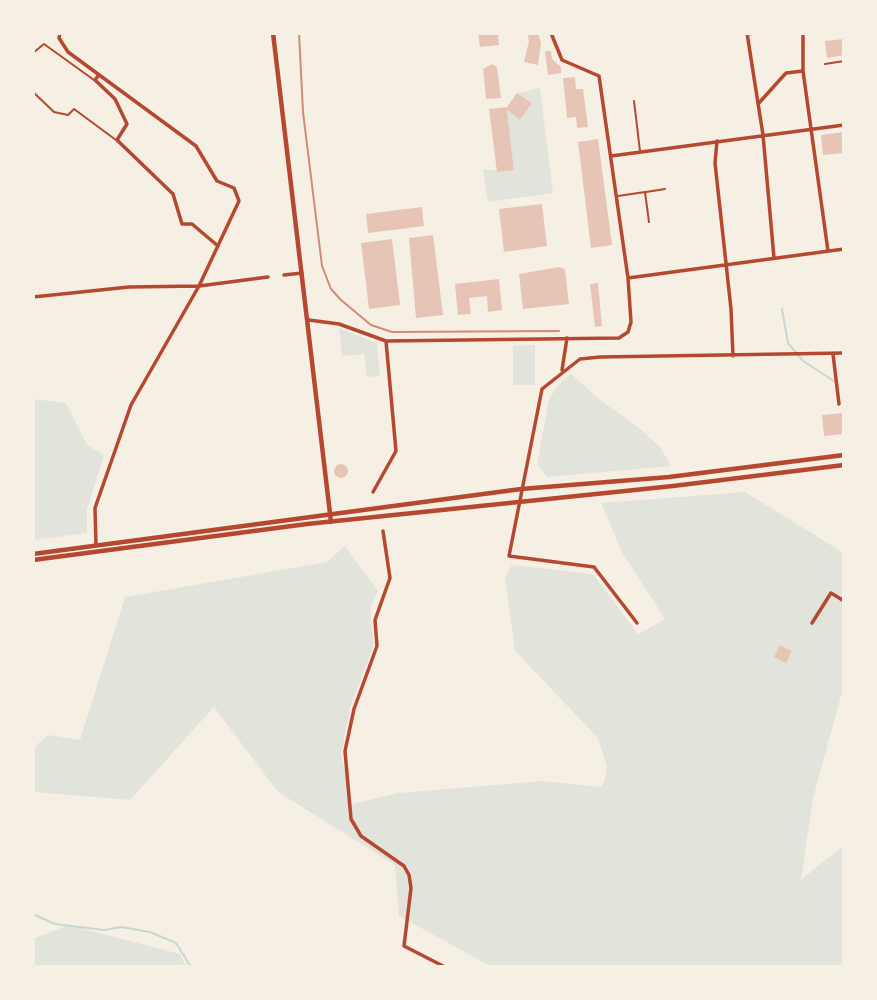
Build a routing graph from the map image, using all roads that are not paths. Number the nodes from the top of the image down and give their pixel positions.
1 (60, 33) edge
2 (273, 33) edge
3 (551, 33) edge
4 (755, 33) edge
5 (803, 33) edge
6 (747, 34) edge
7 (33, 53) edge
8 (844, 61) edge
9 (825, 64) dead end
10 (803, 71) junction
11 (99, 75) junction
12 (95, 80) junction
13 (33, 92) edge
14 (634, 101) dead end
15 (758, 104) junction
16 (844, 125) edge
17 (811, 129) junction
18 (763, 135) junction
19 (117, 140) junction
20 (717, 141) junction
21 (640, 152) junction
22 (611, 156) junction
23 (665, 189) dead end
24 (645, 192) junction
25 (617, 196) junction
26 (649, 222) dead end
27 (218, 246) junction
28 (844, 249) edge
29 (828, 251) junction
30 (774, 258) junction
31 (726, 265) junction
32 (302, 273) junction
33 (284, 275) dead end
34 (268, 277) dead end
35 (628, 278) junction
36 (199, 286) junction
37 (33, 297) edge
38 (309, 320) junction
39 (567, 338) junction
40 (386, 341) junction
41 (844, 353) edge
42 (833, 354) junction
43 (733, 356) junction
44 (561, 371) junction
45 (839, 404) dead end
46 (844, 455) edge
47 (844, 465) edge
48 (521, 489) junction
49 (373, 492) dead end
50 (519, 500) junction
51 (330, 514) junction
52 (331, 522) junction
53 (383, 531) dead end
54 (96, 549) junction
55 (33, 554) edge
56 (33, 561) edge
57 (844, 601) edge
58 (637, 623) dead end
59 (812, 623) dead end
60 (445, 967) edge

1 - 11 street
2 - 32 street
3 - 22 street
4 - 6 street
5 - 10 street
6 - 15 street
7 - 12 lane
8 - 9 lane
10 - 15 street
10 - 17 street
11 - 12 street
11 - 27 street
12 - 19 street
13 - 19 lane
14 - 21 lane
15 - 18 street
16 - 17 street
17 - 18 street
17 - 29 street
18 - 20 street
18 - 30 street
19 - 27 street
20 - 21 street
20 - 31 street
21 - 22 street
22 - 25 street
23 - 24 lane
24 - 25 lane
24 - 26 lane
25 - 35 street
27 - 36 street
28 - 29 street
29 - 30 street
30 - 31 street
31 - 35 street
31 - 43 street
32 - 33 street
32 - 38 street
34 - 36 street
35 - 39 street
36 - 37 street
36 - 54 street
38 - 40 street
38 - 51 street
39 - 40 street
39 - 44 street
40 - 49 street
41 - 42 street
42 - 43 street
42 - 45 street
43 - 44 street
44 - 48 street
46 - 48 street
47 - 50 street
48 - 50 street
48 - 51 street
50 - 52 street
50 - 58 street
51 - 52 street
51 - 54 street
52 - 54 street
53 - 60 street
54 - 55 street
54 - 56 street
57 - 59 street

